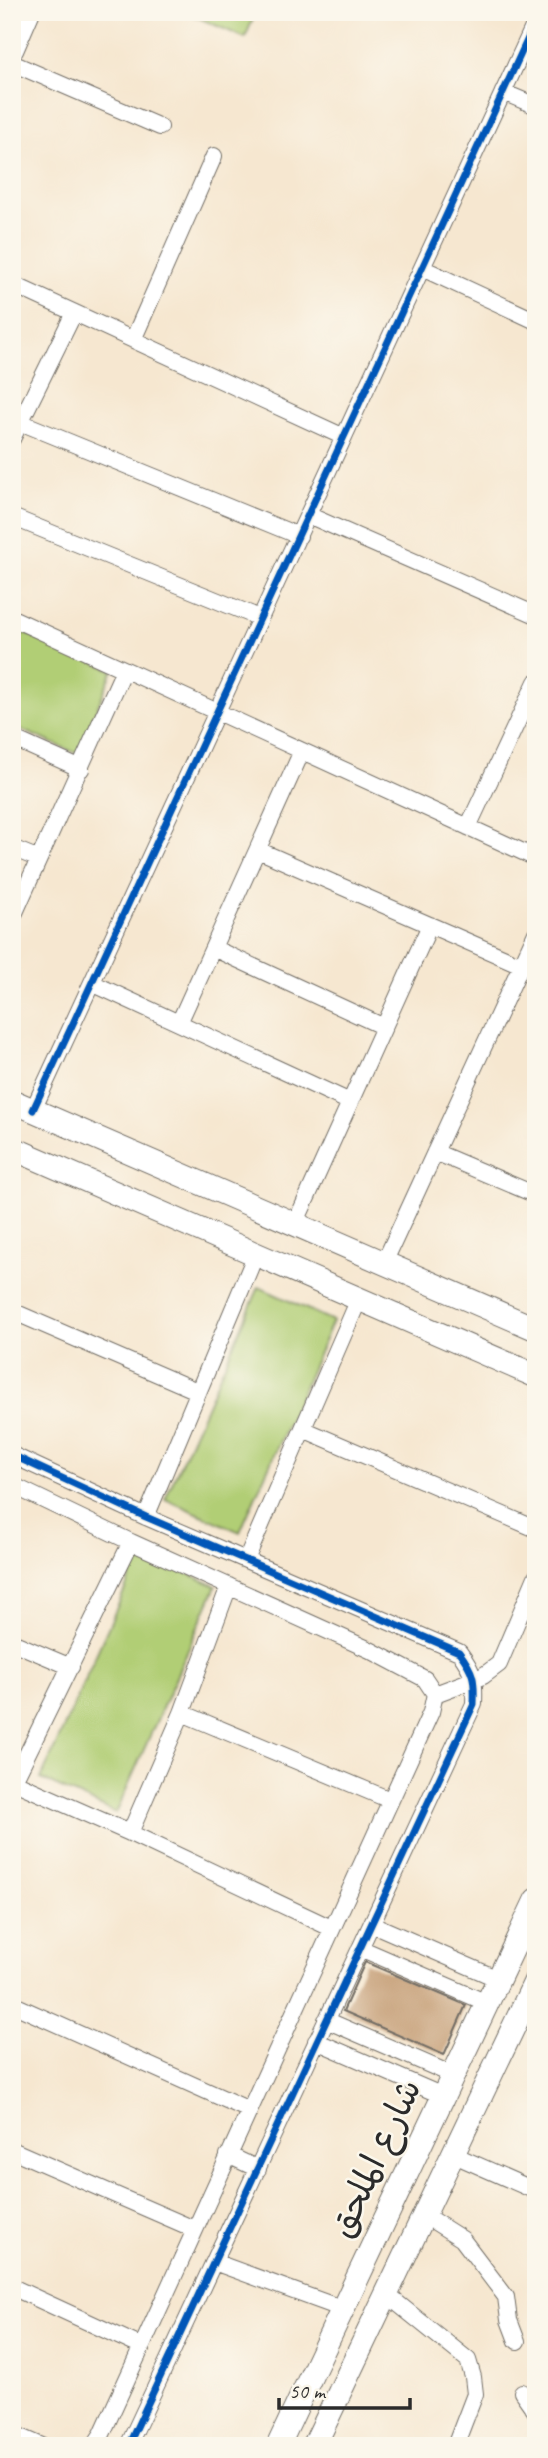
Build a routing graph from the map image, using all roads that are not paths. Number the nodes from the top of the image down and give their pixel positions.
1 (28, 12) edge
2 (536, 22) edge
3 (12, 49) edge
4 (12, 63) edge
5 (503, 92) junction
6 (536, 106) edge
7 (160, 127) dead end
8 (214, 156) dead end
9 (422, 268) junction
10 (12, 284) edge
11 (74, 313) junction
12 (536, 321) edge
13 (133, 340) junction
14 (20, 422) junction
15 (344, 437) junction
16 (12, 439) edge
17 (308, 515) junction
18 (12, 517) edge
19 (299, 536) junction
20 (536, 615) edge
21 (12, 618) edge
22 (260, 618) junction
23 (124, 670) junction
24 (536, 682) edge
25 (217, 712) junction
26 (12, 738) edge
27 (302, 751) junction
28 (81, 769) junction
29 (468, 827) junction
30 (12, 848) edge
31 (258, 850) junction
32 (536, 858) edge
33 (39, 859) junction
34 (12, 919) edge
35 (430, 925) junction
36 (536, 933) edge
37 (213, 948) junction
38 (521, 965) junction
39 (92, 983) junction
40 (179, 1023) junction
41 (384, 1027) junction
42 (12, 1101) edge
43 (350, 1102) junction
44 (33, 1110) junction
45 (12, 1148) edge
46 (435, 1152) junction
47 (536, 1195) edge
48 (295, 1224) junction
49 (256, 1254) junction
50 (384, 1263) junction
51 (359, 1299) junction
52 (12, 1311) edge
53 (536, 1329) edge
54 (536, 1376) edge
55 (197, 1391) junction
56 (303, 1429) junction
57 (12, 1455) edge
58 (12, 1485) edge
59 (146, 1517) junction
60 (536, 1529) edge
61 (131, 1542) junction
62 (246, 1560) junction
63 (536, 1577) edge
64 (229, 1586) junction
65 (12, 1642) edge
66 (71, 1667) junction
67 (475, 1679) junction
68 (435, 1694) junction
69 (181, 1713) junction
70 (13, 1783) edge
71 (390, 1800) junction
72 (130, 1833) junction
73 (536, 1900) edge
74 (372, 1924) junction
75 (331, 1928) junction
76 (360, 1948) junction
77 (498, 1979) junction
78 (535, 1984) edge
79 (487, 2003) junction
80 (12, 2004) edge
81 (326, 2020) junction
82 (316, 2041) junction
83 (453, 2075) junction
84 (443, 2096) junction
85 (248, 2110) junction
86 (12, 2150) edge
87 (452, 2154) junction
88 (228, 2155) junction
89 (258, 2169) junction
90 (403, 2182) junction
91 (536, 2191) edge
92 (428, 2206) junction
93 (382, 2226) junction
94 (194, 2229) junction
95 (412, 2239) junction
96 (214, 2262) junction
97 (12, 2287) edge
98 (386, 2294) junction
99 (343, 2309) junction
100 (517, 2341) dead end
101 (140, 2346) junction
102 (522, 2392) dead end
103 (536, 2412) edge
104 (12, 2433) edge
105 (42, 2446) edge
106 (94, 2446) edge
107 (128, 2446) edge
108 (278, 2446) edge
109 (314, 2446) edge
110 (455, 2446) edge

1 - 3 street
2 - 5 street
4 - 7 street
5 - 6 street
5 - 9 street
8 - 13 street
9 - 12 street
9 - 15 street
10 - 11 street
11 - 13 street
11 - 14 street
13 - 15 street
14 - 16 street
14 - 19 street
15 - 17 street
17 - 19 street
17 - 20 street
18 - 22 street
19 - 22 street
21 - 23 street
22 - 25 street
23 - 25 street
23 - 28 street
24 - 29 street
25 - 27 street
25 - 39 street
26 - 28 street
27 - 29 street
27 - 31 street
28 - 33 street
29 - 32 street
30 - 33 street
31 - 35 street
31 - 37 street
33 - 34 street
35 - 38 street
35 - 41 street
36 - 38 street
37 - 40 street
37 - 41 street
38 - 46 street
39 - 40 street
39 - 44 street
40 - 43 street
41 - 43 street
42 - 44 street
43 - 48 street
44 - 48 street
45 - 49 street
46 - 47 street
46 - 50 street
48 - 50 street
49 - 51 street
49 - 55 street
50 - 53 street
51 - 54 street
51 - 56 street
52 - 55 street
55 - 59 street
56 - 60 street
56 - 62 street
57 - 59 street
58 - 61 street
59 - 62 street
61 - 64 street
61 - 66 street
62 - 67 street
63 - 67 street
64 - 68 street
64 - 69 street
65 - 66 street
66 - 70 street
67 - 68 street
67 - 74 street
68 - 71 street
69 - 71 street
69 - 72 street
70 - 72 street
71 - 75 street
72 - 75 street
73 - 77 street, شارع الملحق
74 - 76 street
74 - 77 street
75 - 85 street
76 - 79 street
76 - 81 street
77 - 79 street, شارع الملحق
78 - 87 street, شارع الملحق
79 - 83 street, شارع الملحق
80 - 85 street
81 - 82 street
81 - 83 street
82 - 84 street
82 - 89 street
83 - 84 street, شارع الملحق
84 - 90 street, شارع الملحق
85 - 88 street
86 - 94 street
87 - 91 street
87 - 92 street, شارع الملحق
88 - 89 street
88 - 94 street
89 - 96 street
90 - 92 street
90 - 93 street, شارع الملحق
92 - 95 street, شارع الملحق
92 - 100 street
93 - 95 street
93 - 99 street, شارع الملحق
94 - 101 street
95 - 98 street, شارع الملحق
96 - 99 street
96 - 107 street
97 - 101 street
98 - 109 street, شارع الملحق
98 - 110 street
99 - 108 street, شارع الملحق
101 - 106 street
102 - 103 street
104 - 105 street

